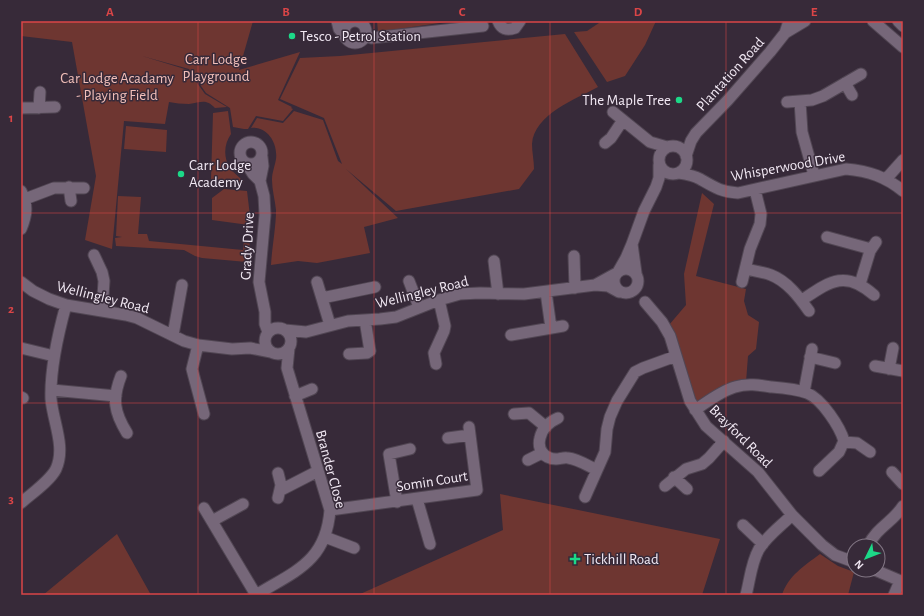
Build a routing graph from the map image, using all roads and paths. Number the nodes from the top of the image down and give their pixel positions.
1 (337, 21) edge
2 (345, 21) edge
3 (353, 21) edge
4 (356, 21) edge
5 (520, 21) edge
6 (789, 21) edge
7 (805, 21) edge
8 (873, 21) edge
9 (898, 21) edge
10 (487, 23) edge
11 (501, 25) edge
12 (903, 26) edge
13 (785, 33) junction
14 (345, 36) junction
15 (366, 36) junction
16 (903, 47) edge
17 (861, 74) dead end
18 (845, 83) junction
19 (40, 92) dead end
20 (852, 95) dead end
21 (800, 101) junction
22 (787, 102) dead end
23 (55, 107) dead end
24 (21, 108) edge
25 (39, 108) junction
26 (613, 112) dead end
27 (623, 120) junction
28 (696, 133) junction
29 (650, 142) junction
30 (605, 143) dead end
31 (669, 146) junction
32 (262, 157) junction
33 (687, 158) junction
34 (903, 160) edge
35 (659, 162) junction
36 (246, 163) junction
37 (676, 174) junction
38 (814, 175) junction
39 (886, 178) junction
40 (699, 179) junction
41 (260, 181) junction
42 (70, 187) junction
43 (656, 187) junction
44 (84, 188) dead end
45 (755, 190) junction
46 (903, 191) edge
47 (23, 195) edge
48 (71, 201) dead end
49 (21, 229) edge
50 (827, 238) dead end
51 (632, 244) junction
52 (94, 255) dead end
53 (574, 256) dead end
54 (494, 261) dead end
55 (746, 269) junction
56 (617, 273) junction
57 (637, 277) junction
58 (409, 281) dead end
59 (21, 282) edge
60 (317, 282) dead end
61 (742, 282) dead end
62 (860, 284) junction
63 (182, 285) dead end
64 (595, 285) junction
65 (376, 287) dead end
66 (575, 288) junction
67 (546, 292) junction
68 (622, 293) junction
69 (498, 294) junction
70 (874, 295) dead end
71 (322, 298) junction
72 (439, 300) junction
73 (802, 300) junction
74 (645, 302) junction
75 (66, 305) junction
76 (419, 308) junction
77 (102, 311) junction
78 (809, 311) dead end
79 (265, 312) junction
80 (365, 320) junction
81 (330, 325) junction
82 (563, 326) dead end
83 (551, 328) junction
84 (284, 329) junction
85 (306, 332) junction
86 (267, 334) junction
87 (173, 335) junction
88 (511, 335) dead end
89 (198, 345) junction
90 (290, 346) junction
91 (21, 348) edge
92 (250, 348) junction
93 (893, 348) dead end
94 (273, 352) junction
95 (349, 354) dead end
96 (54, 356) junction
97 (676, 356) junction
98 (836, 363) dead end
99 (436, 364) dead end
100 (875, 366) dead end
101 (287, 368) junction
102 (889, 369) junction
103 (903, 371) edge
104 (121, 376) dead end
105 (312, 389) dead end
106 (52, 390) junction
107 (804, 392) junction
108 (116, 396) junction
109 (295, 396) junction
110 (695, 410) junction
111 (204, 414) dead end
112 (514, 414) dead end
113 (558, 418) dead end
114 (546, 427) junction
115 (127, 433) dead end
116 (448, 438) dead end
117 (724, 441) junction
118 (844, 442) junction
119 (410, 449) dead end
120 (870, 452) dead end
121 (542, 453) junction
122 (528, 460) dead end
123 (597, 470) junction
124 (318, 471) junction
125 (819, 471) dead end
126 (892, 472) dead end
127 (278, 473) dead end
128 (674, 477) junction
129 (903, 484) edge
130 (664, 486) dead end
131 (687, 489) dead end
132 (585, 497) dead end
133 (417, 499) junction
134 (397, 502) junction
135 (21, 503) edge
136 (243, 504) dead end
137 (903, 506) edge
138 (204, 508) dead end
139 (330, 510) junction
140 (792, 515) junction
141 (212, 521) junction
142 (743, 525) dead end
143 (325, 537) junction
144 (873, 538) edge
145 (430, 544) dead end
146 (763, 544) junction
147 (354, 548) dead end
148 (846, 559) edge
149 (886, 575) edge
150 (902, 581) edge
151 (256, 595) edge
152 (746, 595) edge
153 (894, 595) edge

1 - 14 street
2 - 3 street
3 - 4 street
3 - 14 street
4 - 15 street
5 - 11 street
6 - 13 street, Plantation Road
7 - 13 street, Plantation Road
8 - 16 street
9 - 12 street
10 - 11 street
10 - 15 street
13 - 28 street, Plantation Road
14 - 15 street
17 - 18 street
18 - 20 street
18 - 21 street
19 - 25 street
21 - 22 street
21 - 38 street
23 - 25 street
24 - 25 street
26 - 27 street
27 - 29 street
27 - 30 street
28 - 31 street, Plantation Road
28 - 33 street, Plantation Road
29 - 31 street
29 - 35 street
31 - 33 street
31 - 35 street
32 - 36 street
32 - 36 street, Grady Drive
32 - 41 street, Grady Drive
33 - 37 street
33 - 40 street, Whisperwood Drive
34 - 39 street
35 - 37 street
35 - 43 street
36 - 41 street, Grady Drive
37 - 40 street, Whisperwood Drive
37 - 43 street
38 - 39 street, Whisperwood Drive
38 - 45 street, Whisperwood Drive
39 - 46 street, Whisperwood Drive
40 - 45 street, Whisperwood Drive
41 - 79 street, Grady Drive
42 - 44 street
42 - 47 street
42 - 48 street
43 - 51 street
45 - 55 street
47 - 49 street
50 - 62 street
51 - 56 street
51 - 57 street
52 - 77 street
53 - 66 street
54 - 69 street
55 - 61 street
55 - 73 street
56 - 57 street
56 - 64 street, Wellingley Road
56 - 68 street
57 - 68 street
57 - 74 street, Brayford Road
58 - 76 street
59 - 75 street, Wellingley Road
60 - 71 street
62 - 70 street
62 - 73 street
63 - 87 street
64 - 66 street, Wellingley Road
64 - 68 street, Wellingley Road
65 - 71 street
66 - 67 street, Wellingley Road
67 - 69 street, Wellingley Road
67 - 83 street
68 - 74 street, Brayford Road
69 - 72 street, Wellingley Road
71 - 81 street
72 - 76 street, Wellingley Road
72 - 99 street
73 - 78 street
74 - 97 street, Brayford Road
75 - 77 street, Wellingley Road
75 - 96 street
76 - 80 street, Wellingley Road
77 - 87 street, Wellingley Road
79 - 84 street
79 - 86 street, Grady Drive
80 - 81 street, Wellingley Road
80 - 95 street
81 - 85 street, Wellingley Road
82 - 83 street
83 - 88 street
84 - 85 street, Wellingley Road
84 - 86 street
84 - 90 street
85 - 90 street, Wellingley Road
86 - 92 street
86 - 94 street
87 - 89 street, Wellingley Road
89 - 92 street, Wellingley Road
89 - 111 street
90 - 94 street
90 - 101 street, Brander Close
91 - 96 street
92 - 94 street, Wellingley Road
93 - 102 street
94 - 101 street, Brander Close
96 - 106 street
97 - 110 street, Brayford Road
97 - 123 street
98 - 107 street
100 - 102 street
101 - 109 street, Brander Close
102 - 103 street
104 - 108 street
105 - 109 street
106 - 108 street
106 - 135 street
107 - 110 street
107 - 118 street
108 - 115 street
109 - 124 street, Brander Close
110 - 117 street, Brayford Road
112 - 114 street
113 - 114 street
114 - 121 street
116 - 133 street, Somin Court
117 - 128 street
117 - 140 street, Brayford Road
118 - 120 street
118 - 125 street
119 - 134 street
121 - 122 street
121 - 123 street
123 - 132 street
124 - 127 street
124 - 139 street, Brander Close
126 - 129 street
128 - 130 street
128 - 131 street
133 - 134 street, Somin Court
133 - 145 street
134 - 139 street, Somin Court
136 - 141 street
137 - 144 street
138 - 141 street, Brander Close
139 - 143 street, Brander Close
140 - 146 street
140 - 148 street, Brayford Road
141 - 151 street, Brander Close
142 - 146 street
143 - 147 street
143 - 151 street, Brander Close
146 - 152 street
149 - 150 street
150 - 153 street

